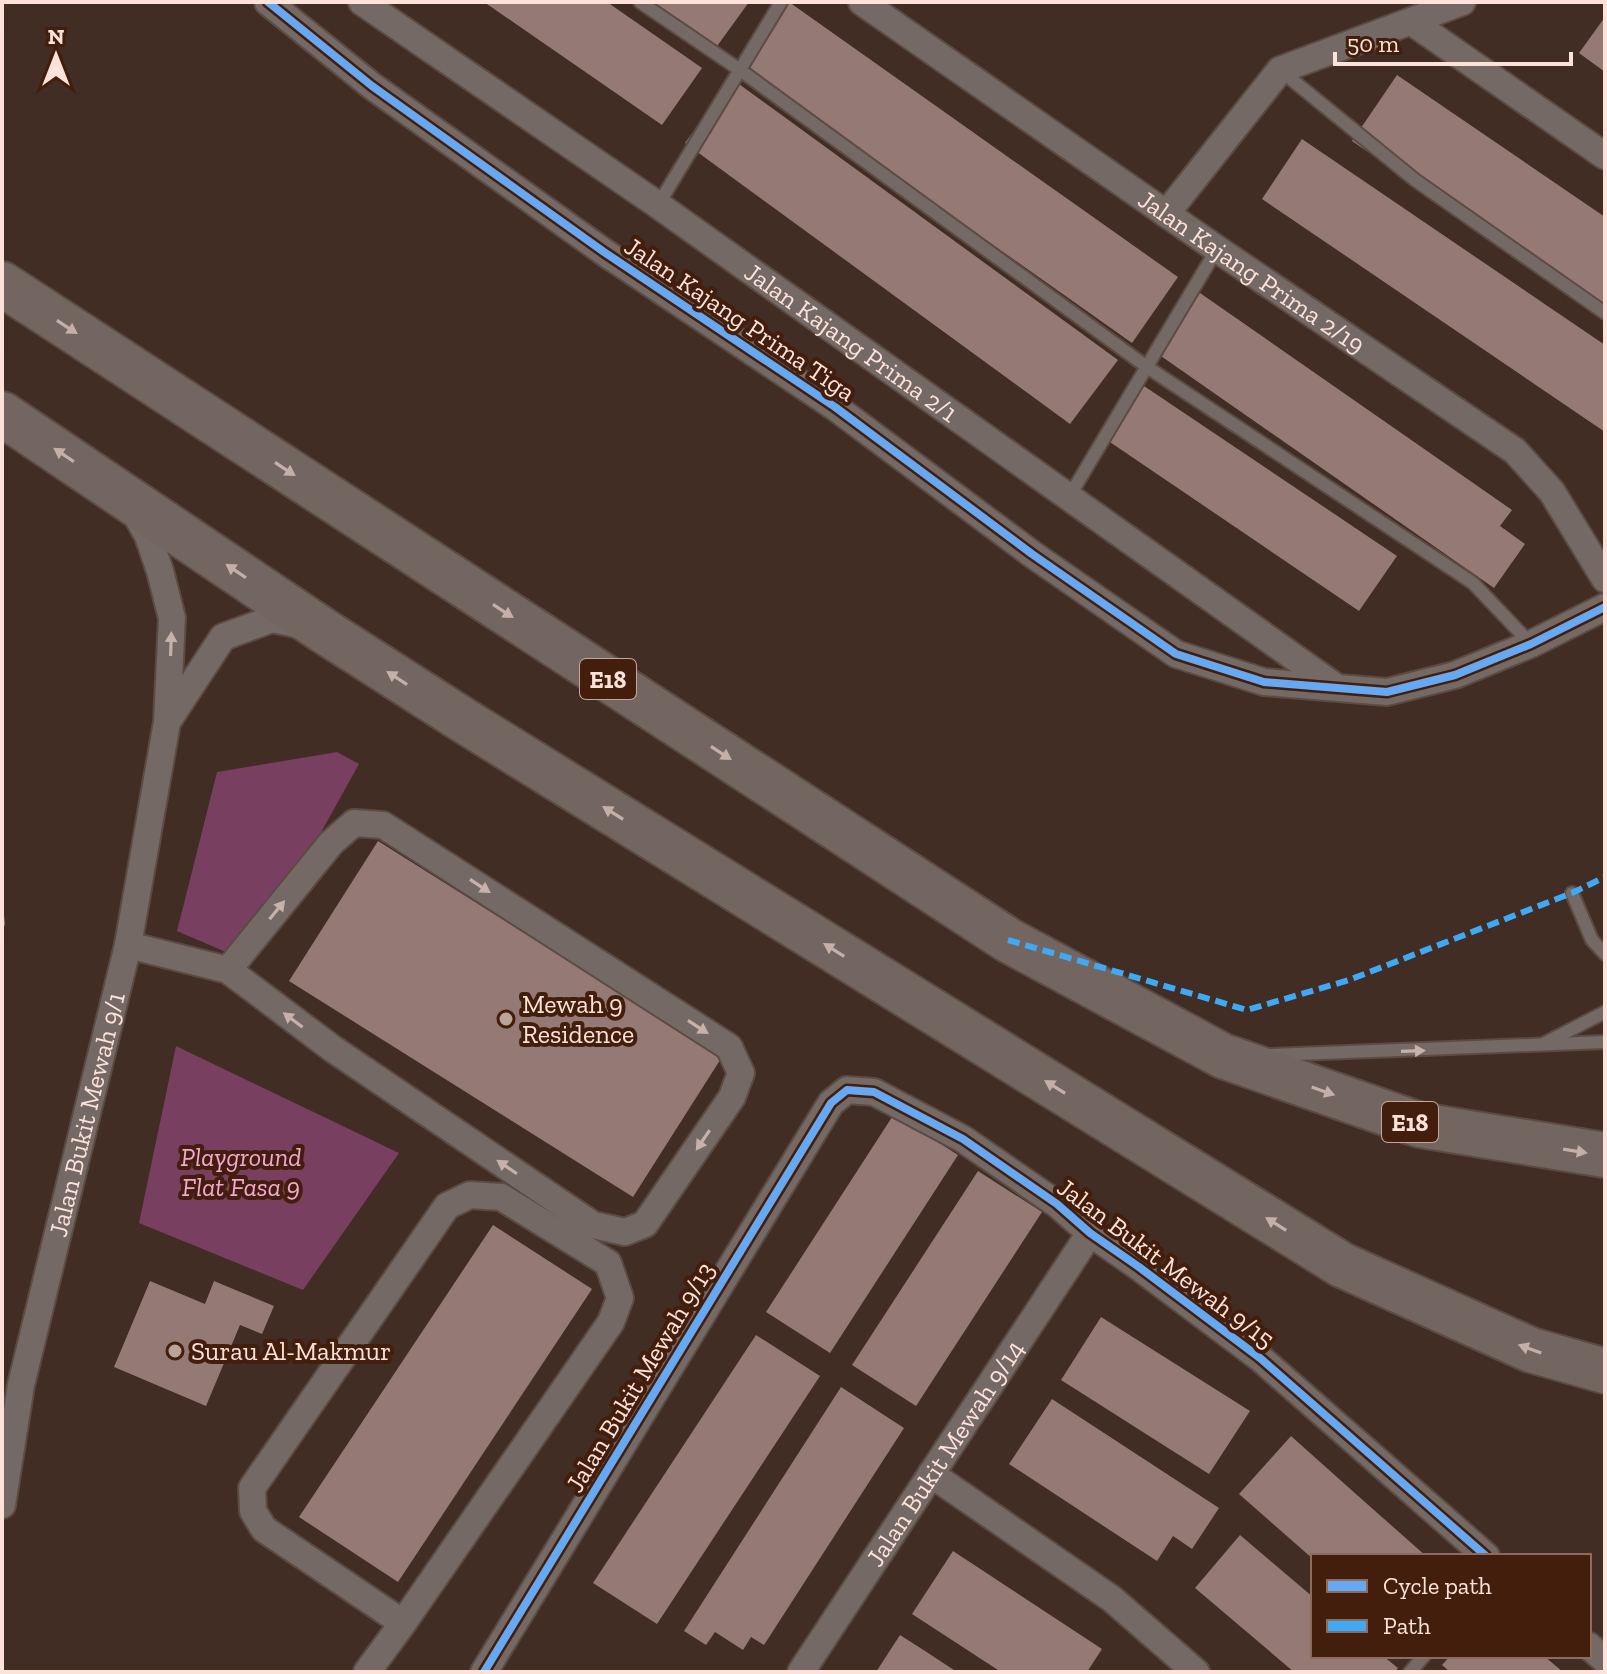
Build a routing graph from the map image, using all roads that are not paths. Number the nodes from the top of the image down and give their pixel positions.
1 (268, 2) edge
2 (362, 2) edge
3 (640, 2) edge
4 (781, 2) edge
5 (862, 2) edge
6 (1462, 2) edge
7 (1412, 22) junction
8 (740, 70) junction
9 (1280, 70) junction
10 (1605, 156) edge
11 (658, 205) junction
12 (1166, 214) junction
13 (1217, 249) junction
14 (2, 284) edge
15 (1605, 313) edge
16 (1147, 367) junction
17 (2, 414) edge
18 (127, 497) junction
19 (1069, 497) junction
20 (1605, 579) edge
21 (1605, 607) edge
22 (324, 631) junction
23 (1531, 644) junction
24 (1336, 687) junction
25 (167, 722) junction
26 (1572, 893) dead end
27 (128, 945) junction
28 (1605, 954) edge
29 (228, 970) junction
30 (1605, 1012) edge
31 (1605, 1042) edge
32 (1538, 1046) junction
33 (1223, 1056) junction
34 (831, 1103) joint
35 (1605, 1155) edge
36 (1090, 1233) junction
37 (1605, 1371) edge
38 (12, 1387) edge
39 (931, 1474) junction
40 (2, 1505) edge
41 (1484, 1554) edge
42 (403, 1623) junction
43 (367, 1672) edge
44 (484, 1672) edge
45 (801, 1672) edge
46 (1196, 1672) edge

1 - 24 street, Jalan Kajang Prima Tiga
2 - 11 street, Jalan Kajang Prima 2/1
3 - 8 lane
4 - 8 lane
5 - 12 street, Jalan Kajang Prima 2/19
6 - 7 street
7 - 9 street
7 - 10 street
8 - 11 lane
8 - 16 lane
9 - 12 street
9 - 15 lane
11 - 19 street, Jalan Kajang Prima 2/1
12 - 13 street, Jalan Kajang Prima 2/19
13 - 16 lane
13 - 20 street, Jalan Kajang Prima 2/19
14 -> 33 highway, E18
16 - 19 lane
16 - 23 lane
18 -> 17 highway
22 -> 18 highway
25 -> 18 street, Jalan Bukit Mewah 9/1
19 - 24 street, Jalan Kajang Prima 2/1
21 - 23 street
22 - 25 street
37 -> 22 highway
23 - 24 street
25 - 27 street, Jalan Bukit Mewah 9/1
26 - 28 lane
27 - 29 street
27 - 38 street, Jalan Bukit Mewah 9/1
29 -> 29 street
30 - 32 lane
31 - 32 lane
33 -> 32 lane
33 -> 35 highway, E18
34 - 36 street, Jalan Bukit Mewah 9/15
34 - 44 street, Jalan Bukit Mewah 9/13
36 - 39 street, Jalan Bukit Mewah 9/14
36 - 41 street, Jalan Bukit Mewah 9/15
38 - 40 street, Jalan Bukit Mewah 9/1
39 - 45 street, Jalan Bukit Mewah 9/14
39 - 46 street
42 - 42 street
42 - 43 street

